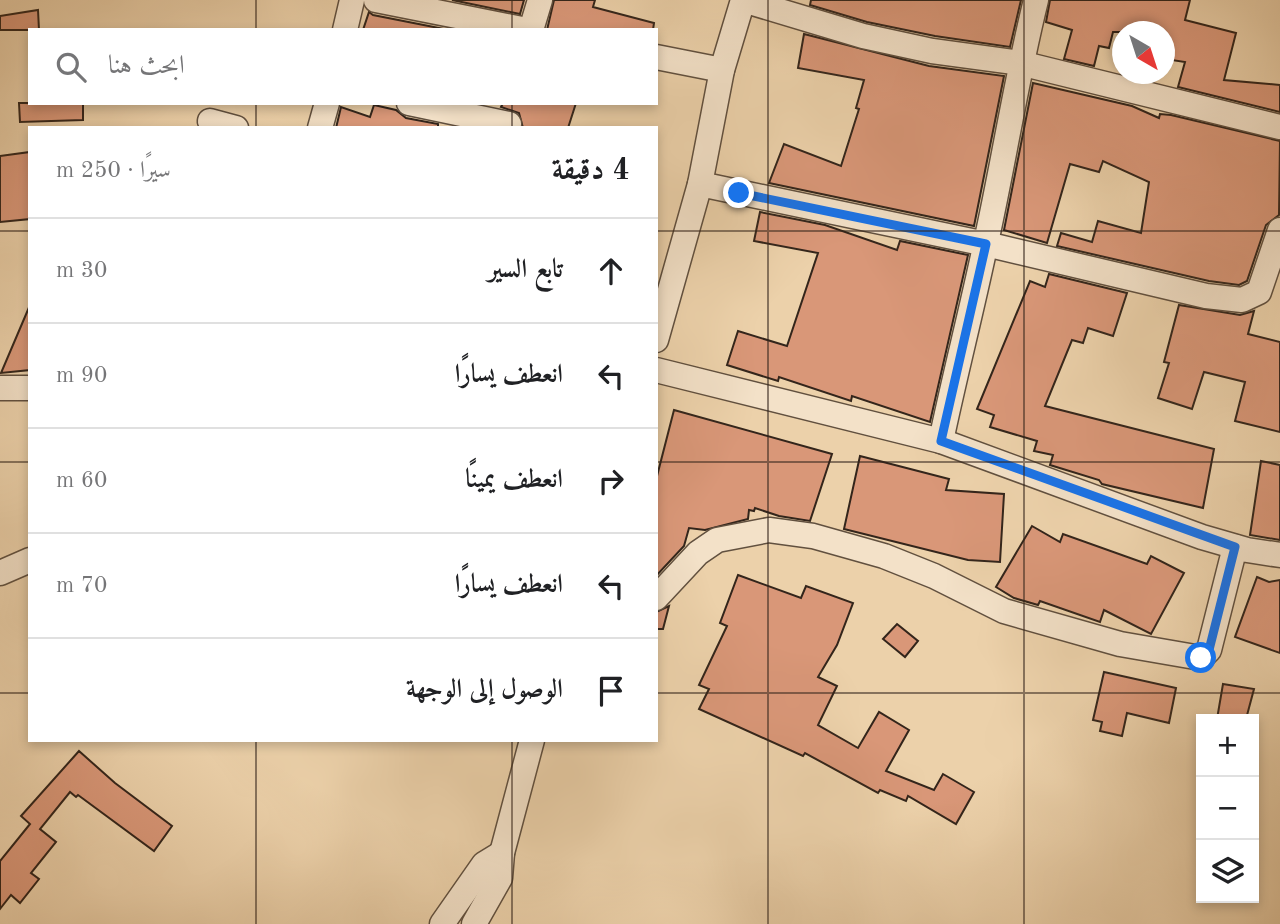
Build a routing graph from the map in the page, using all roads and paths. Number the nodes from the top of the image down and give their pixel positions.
1 (352, 0) edge
2 (376, 0) edge
3 (540, 0) edge
4 (743, 0) edge
5 (1036, 0) edge
6 (345, 28) edge
7 (519, 28) edge
8 (530, 28) edge
9 (658, 57) edge
10 (1020, 63) junction
11 (722, 70) junction
12 (326, 105) edge
13 (422, 105) edge
14 (510, 118) edge
15 (210, 121) dead end
16 (229, 126) edge
17 (321, 126) edge
18 (1280, 127) edge
19 (700, 184) junction
20 (1280, 230) edge
21 (986, 244) junction
22 (658, 333) edge
23 (658, 370) edge
24 (0, 388) edge
25 (28, 388) edge
26 (941, 441) junction
27 (1235, 547) junction
28 (1280, 555) edge
29 (28, 561) edge
30 (2, 573) edge
31 (658, 596) edge
32 (531, 742) edge
33 (502, 853) junction
34 (442, 924) edge
35 (474, 924) edge

1 - 6 street
2 - 7 street
3 - 8 street
4 - 10 street
4 - 11 street
5 - 10 street
9 - 11 street
10 - 18 street
10 - 21 street
11 - 19 street
12 - 17 street
13 - 14 street
15 - 16 street
19 - 21 street
19 - 22 street
20 - 21 street
21 - 26 street
23 - 26 street
24 - 25 street
26 - 27 street
27 - 28 street
27 - 31 street
29 - 30 street
32 - 33 street
33 - 34 street
33 - 35 street

